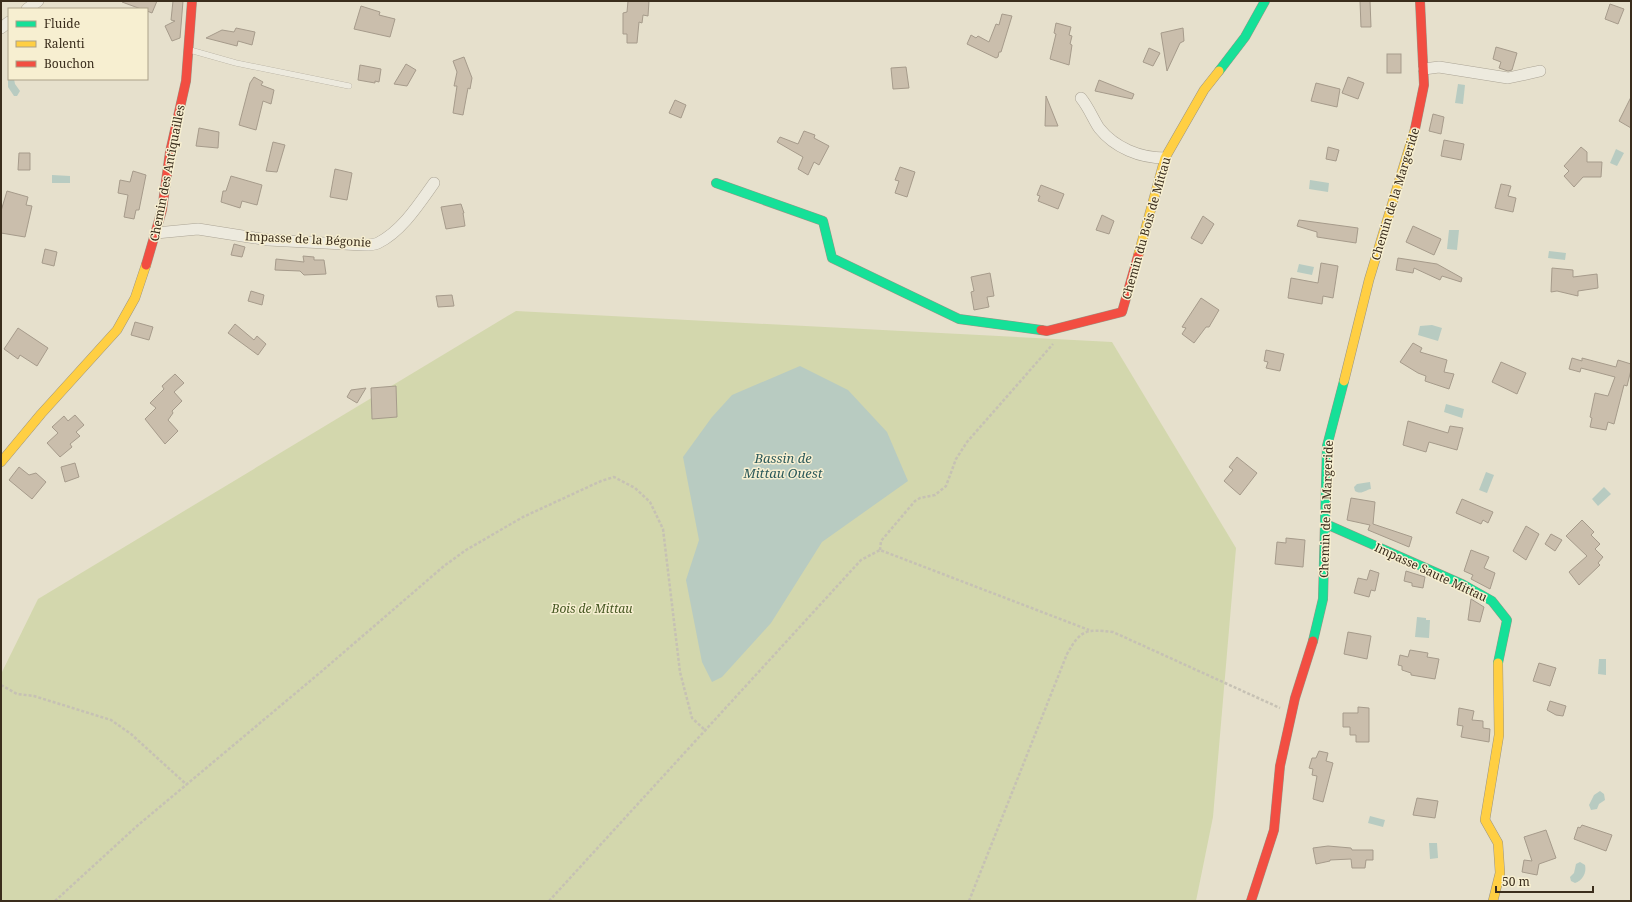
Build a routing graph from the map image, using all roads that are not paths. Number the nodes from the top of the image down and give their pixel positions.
1 (38, 1) edge
2 (192, 1) edge
3 (1265, 1) edge
4 (1420, 1) edge
5 (28, 8) edge
6 (188, 50) junction
7 (1424, 69) junction
8 (1540, 71) dead end
9 (349, 86) dead end
10 (1081, 98) dead end
11 (1165, 158) junction
12 (434, 183) dead end
13 (716, 183) dead end
14 (156, 233) junction
15 (1, 462) edge
16 (1326, 524) junction
17 (1251, 901) edge
18 (1493, 901) edge

1 - 5 street
2 - 6 street, Chemin des Antiquailles
3 - 11 street, Chemin du Bois de Mittau
4 - 7 street, Chemin de la Margeride
6 - 9 lane
6 - 14 street, Chemin des Antiquailles
7 - 8 street
7 - 16 street, Chemin de la Margeride
10 - 11 street
11 - 13 street, Chemin du Bois de Mittau
12 - 14 street, Impasse de la Bégonie
14 - 15 street, Chemin des Antiquailles
16 - 17 street, Chemin de la Margeride
16 - 18 street, Impasse Saute Mittau

